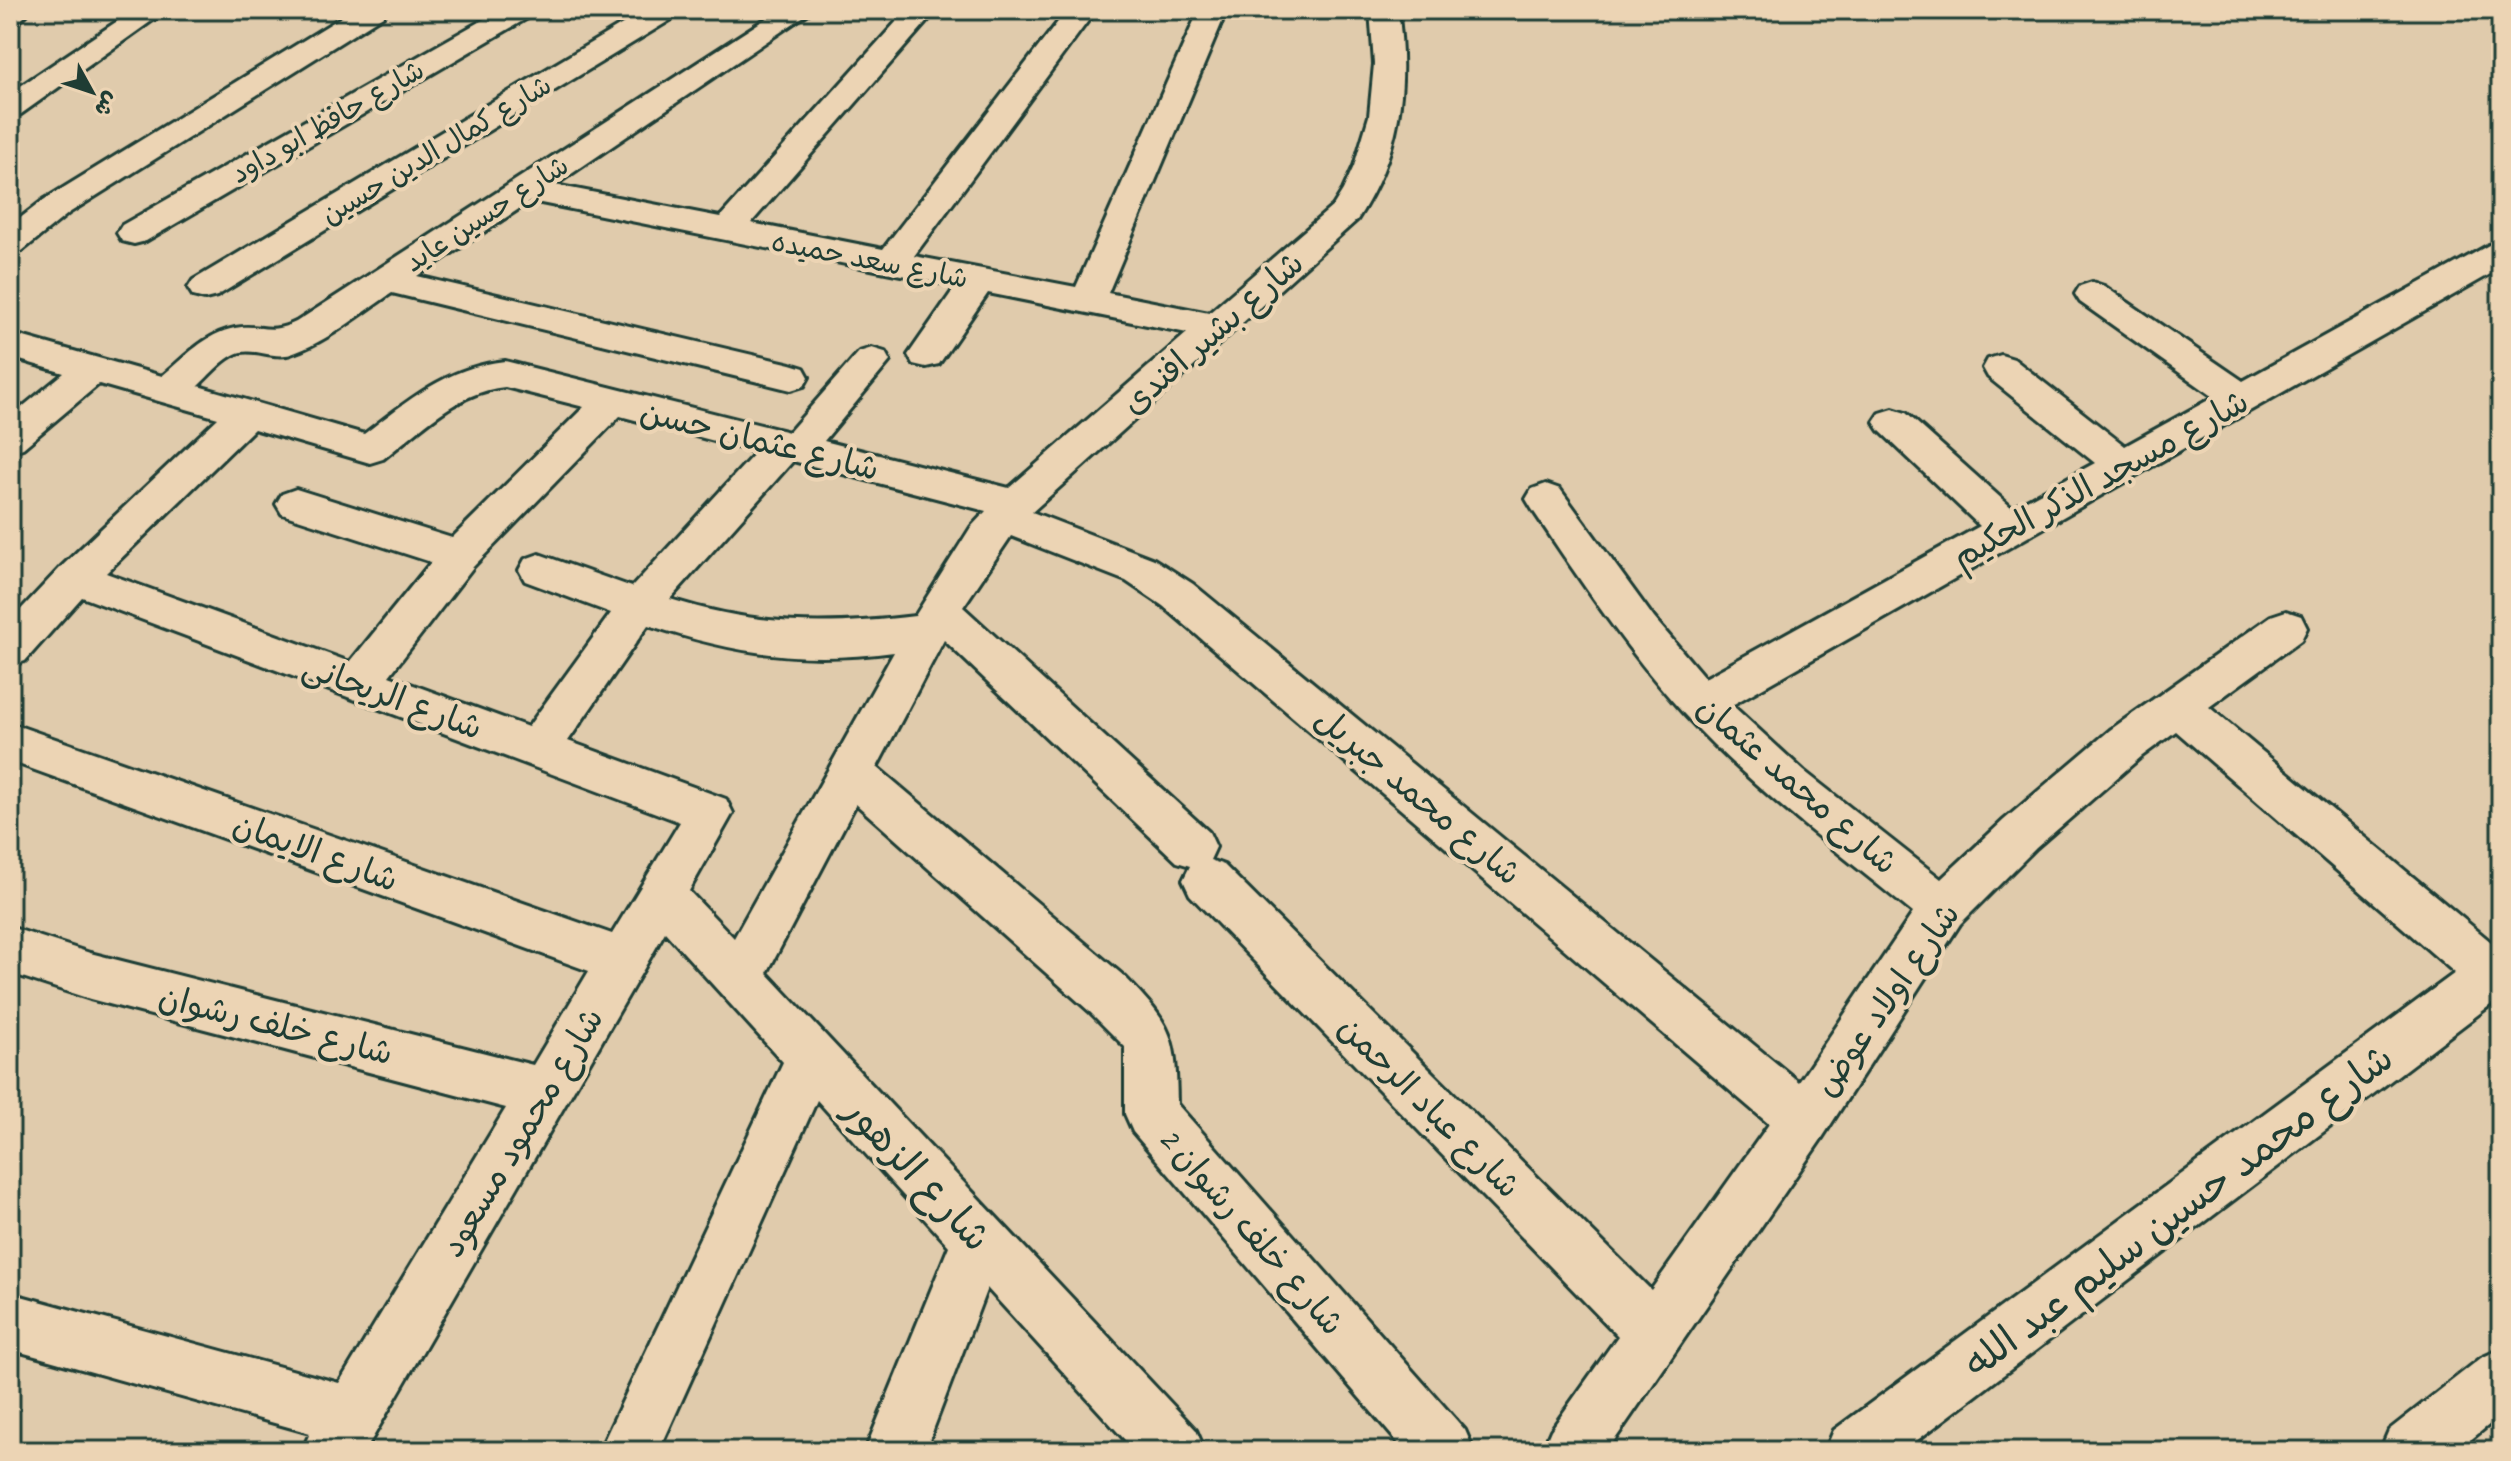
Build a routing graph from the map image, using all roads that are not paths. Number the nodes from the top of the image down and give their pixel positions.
1 (17, 10) edge
2 (153, 10) edge
3 (373, 10) edge
4 (521, 10) edge
5 (667, 10) edge
6 (799, 10) edge
7 (923, 10) edge
8 (1082, 10) edge
9 (1213, 10) edge
10 (1384, 10) edge
11 (10, 15) edge
12 (10, 107) edge
13 (524, 189) junction
14 (727, 230) junction
15 (134, 233) dead end
16 (10, 243) edge
17 (2501, 253) edge
18 (891, 263) junction
19 (385, 280) junction
20 (978, 281) junction
21 (205, 288) dead end
22 (2092, 294) dead end
23 (1086, 303) junction
24 (1217, 327) junction
25 (10, 345) edge
26 (926, 355) dead end
27 (872, 361) dead end
28 (2001, 368) dead end
29 (93, 369) junction
30 (791, 377) dead end
31 (170, 390) junction
32 (2242, 398) junction
33 (613, 401) junction
34 (247, 413) junction
35 (1893, 422) dead end
36 (10, 438) edge
37 (791, 446) junction
38 (2123, 465) junction
39 (1546, 499) dead end
40 (296, 504) dead end
41 (1010, 510) junction
42 (2009, 529) junction
43 (459, 556) junction
44 (539, 570) dead end
45 (75, 578) junction
46 (640, 605) junction
47 (933, 621) junction
48 (2286, 628) dead end
49 (10, 649) edge
50 (358, 683) junction
51 (1700, 702) junction
52 (2177, 706) junction
53 (10, 742) edge
54 (537, 749) junction
55 (851, 772) junction
56 (710, 813) joint
57 (661, 894) junction
58 (1943, 909) junction
59 (10, 950) edge
60 (623, 961) junction
61 (2497, 971) edge
62 (738, 978) junction
63 (811, 1057) junction
64 (544, 1093) junction
65 (1804, 1120) junction
66 (979, 1239) junction
67 (10, 1321) edge
68 (1654, 1332) junction
69 (2501, 1378) edge
70 (342, 1434) edge
71 (629, 1451) edge
72 (895, 1451) edge
73 (1175, 1451) edge
74 (1444, 1451) edge
75 (1572, 1451) edge
76 (1855, 1451) edge
77 (2410, 1451) edge

1 - 11 street
2 - 12 street
3 - 16 street
4 - 15 street, شارع حافظ ابو داود
5 - 21 street, شارع كمال الدين حسين
6 - 13 street, شارع حسين عايد
7 - 14 street
8 - 18 street
9 - 23 street
10 - 24 street, شارع بشير افندى
13 - 14 street, شارع سعد حميده
13 - 19 street, شارع حسين عايد
14 - 18 street, شارع سعد حميده
17 - 32 street, شارع مسجد الذكر الحكيم
18 - 20 street, شارع سعد حميده
19 - 30 street
19 - 31 street, شارع حسين عايد
20 - 23 street, شارع سعد حميده
20 - 26 street
22 - 32 street
23 - 24 street, شارع سعد حميده
24 - 41 street, شارع بشير افندى
25 - 29 street
27 - 37 street
28 - 38 street
29 - 31 street
29 - 36 street
31 - 34 street
32 - 38 street, شارع مسجد الذكر الحكيم
33 - 34 street, شارع عثمان حسن
33 - 37 street, شارع عثمان حسن
33 - 43 street
34 - 45 street
35 - 42 street
37 - 41 street, شارع عثمان حسن
37 - 46 street
38 - 42 street, شارع مسجد الذكر الحكيم
39 - 51 street, شارع محمد عثمان
40 - 43 street
41 - 47 street, شارع بشير افندى
41 - 65 street, شارع محمد جبريل
42 - 51 street, شارع مسجد الذكر الحكيم
43 - 50 street
44 - 46 street
45 - 49 street
45 - 50 street, شارع الريحانى
46 - 47 street
46 - 54 street
47 - 55 street, شارع بشير افندى
47 - 68 street, شارع عباد الرحمن
48 - 52 street, شارع اولاد عوض
50 - 54 street, شارع الريحانى
51 - 58 street, شارع محمد عثمان
52 - 58 street, شارع اولاد عوض
52 - 61 street
53 - 60 street, شارع الايمان
54 - 56 street, شارع الريحانى
55 - 62 street, شارع بشير افندى
55 - 74 street, شارع خلف رشوان 2
56 - 57 street, شارع محمود مسعود
57 - 60 street, شارع محمود مسعود
57 - 62 street, شارع الزهور
58 - 65 street, شارع اولاد عوض
59 - 64 street, شارع خلف رشوان
60 - 64 street, شارع محمود مسعود
61 - 76 street, شارع محمد حسين سليم عبد الله
62 - 63 street, شارع الزهور
63 - 66 street, شارع الزهور
63 - 71 street
64 - 70 street, شارع محمود مسعود
65 - 68 street, شارع اولاد عوض
66 - 72 street
66 - 73 street, شارع الزهور
67 - 70 street
68 - 75 street, شارع اولاد عوض
69 - 77 street

